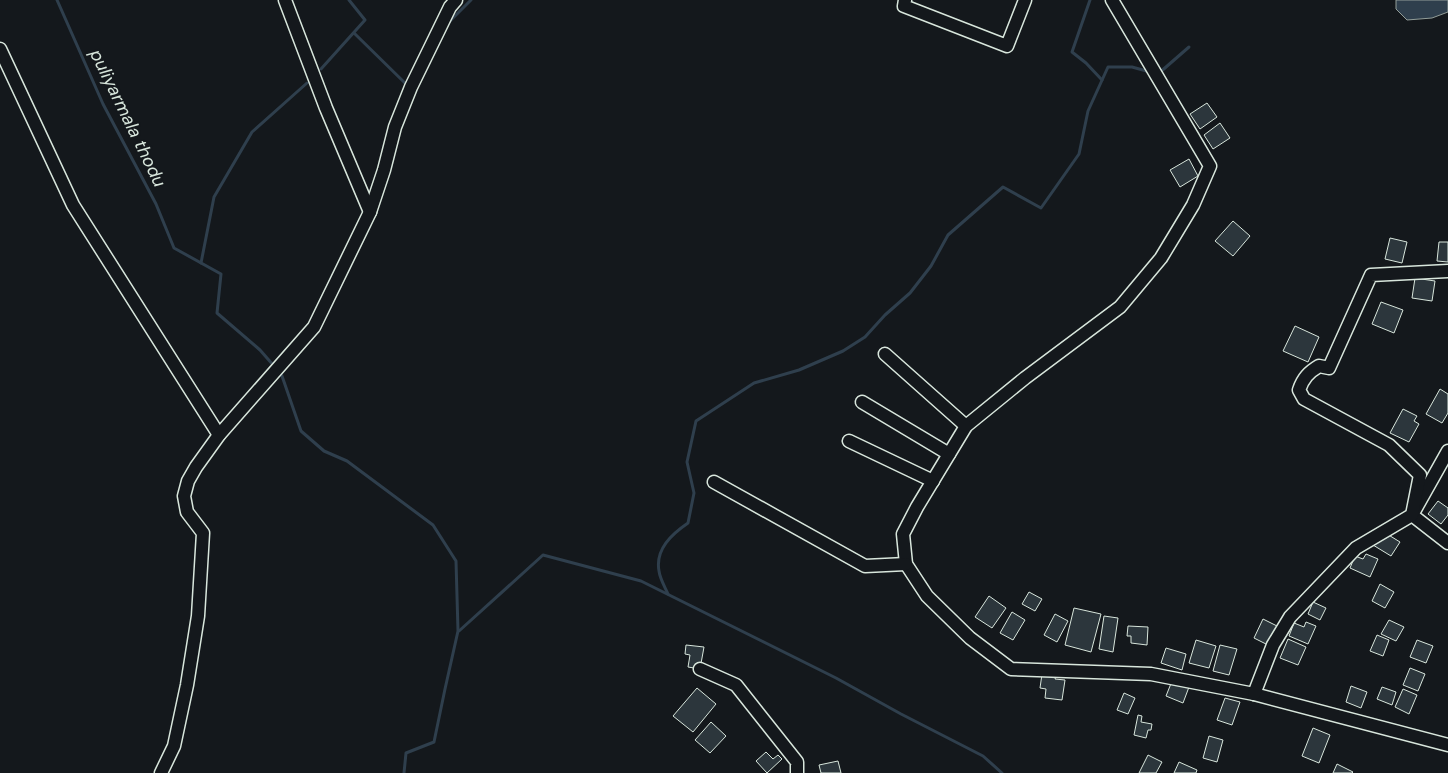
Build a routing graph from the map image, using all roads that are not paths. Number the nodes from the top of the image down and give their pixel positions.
1 (285, 0) edge
2 (456, 0) edge
3 (905, 0) edge
4 (1025, 0) edge
5 (1112, 0) edge
6 (0, 49) edge
7 (370, 212) junction
8 (1448, 271) edge
9 (885, 354) dead end
10 (862, 402) dead end
11 (966, 426) junction
12 (220, 434) junction
13 (850, 441) dead end
14 (1448, 451) edge
15 (949, 454) junction
16 (1445, 465) edge
17 (933, 481) junction
18 (714, 482) dead end
19 (1412, 515) junction
20 (1448, 543) edge
21 (906, 564) junction
22 (700, 669) dead end
23 (1254, 694) junction
24 (1448, 746) edge
25 (161, 773) edge
26 (797, 773) edge

1 - 7 street
2 - 7 street
3 - 4 street
5 - 11 street
6 - 12 street
7 - 12 street
8 - 19 street
9 - 11 street
10 - 15 street
11 - 15 street
12 - 25 street
13 - 17 street
14 - 16 street
15 - 17 street
16 - 19 street
17 - 21 street
18 - 21 street
19 - 20 street
19 - 23 street
21 - 23 street
22 - 26 street
23 - 24 street

